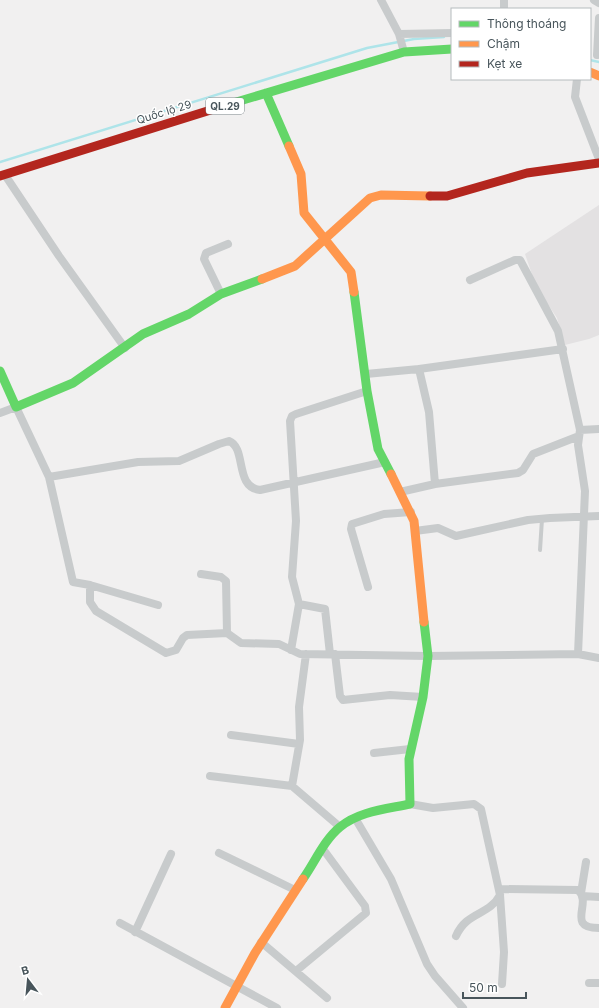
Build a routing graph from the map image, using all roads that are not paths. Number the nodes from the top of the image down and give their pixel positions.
1 (381, 0) edge
2 (594, 0) edge
3 (599, 3) edge
4 (599, 18) edge
5 (451, 33) edge
6 (399, 34) junction
7 (404, 48) junction
8 (451, 49) edge
9 (595, 54) edge
10 (577, 80) edge
11 (266, 93) junction
12 (599, 159) edge
13 (599, 163) edge
14 (3, 175) edge
15 (324, 238) junction
16 (228, 244) dead end
17 (470, 280) dead end
18 (221, 294) junction
19 (125, 348) junction
20 (563, 349) junction
21 (419, 369) junction
22 (0, 370) edge
23 (366, 374) junction
24 (367, 391) junction
25 (16, 408) junction
26 (0, 413) edge
27 (599, 429) edge
28 (579, 433) junction
29 (385, 462) junction
30 (49, 478) junction
31 (292, 484) junction
32 (435, 484) junction
33 (400, 492) junction
34 (411, 512) junction
35 (599, 516) edge
36 (583, 517) junction
37 (542, 519) junction
38 (415, 531) junction
39 (540, 550) dead end
40 (201, 574) dead end
41 (90, 585) junction
42 (368, 587) dead end
43 (299, 604) junction
44 (158, 605) dead end
45 (227, 633) junction
46 (291, 650) junction
47 (306, 654) junction
48 (333, 654) junction
49 (578, 654) junction
50 (428, 656) junction
51 (599, 658) edge
52 (423, 697) junction
53 (231, 735) dead end
54 (299, 744) junction
55 (410, 749) junction
56 (374, 754) dead end
57 (210, 776) dead end
58 (292, 786) junction
59 (410, 804) junction
60 (355, 818) junction
61 (340, 827) junction
62 (323, 849) junction
63 (219, 853) dead end
64 (170, 854) dead end
65 (586, 862) dead end
66 (295, 890) junction
67 (499, 892) junction
68 (582, 894) junction
69 (599, 897) edge
70 (120, 923) dead end
71 (599, 928) edge
72 (135, 932) junction
73 (456, 936) dead end
74 (262, 942) junction
75 (296, 971) junction
76 (589, 982) dead end
77 (599, 983) edge
78 (502, 984) dead end
79 (235, 986) junction
80 (327, 998) dead end
81 (225, 1008) edge
82 (277, 1008) edge
83 (463, 1008) edge

1 - 6 street
2 - 3 street
4 - 9 street
5 - 6 street
6 - 7 street
7 - 8 main road, Quốc lộ 29 / QL.29
7 - 11 main road, Quốc lộ 29 / QL.29
10 - 12 street
11 - 14 main road, Quốc lộ 29 / QL.29
11 - 15 main road
13 - 15 main road
14 - 19 street
15 - 18 main road
15 - 23 main road
16 - 18 street
17 - 20 street
18 - 19 main road
19 - 25 main road
20 - 21 street
20 - 28 street
21 - 23 street
21 - 32 street
22 - 25 main road
23 - 24 main road
24 - 29 main road
24 - 31 street
25 - 26 street
25 - 30 street
27 - 28 street
28 - 32 street
28 - 36 street
29 - 31 street
29 - 33 main road
30 - 31 street
30 - 41 street
31 - 43 street
32 - 33 street
33 - 34 main road
34 - 38 main road
34 - 42 street
35 - 36 street
36 - 37 street
36 - 49 street
37 - 38 street
37 - 39 lane
38 - 50 main road
40 - 45 street
41 - 44 street
41 - 45 street
43 - 46 street
43 - 48 street
45 - 46 street
46 - 47 street
47 - 48 street
47 - 54 street
48 - 50 street
48 - 52 street
49 - 50 street
49 - 51 street
50 - 52 main road
52 - 55 main road
53 - 54 street
54 - 58 street
55 - 56 street
55 - 59 main road
57 - 58 street
58 - 61 street
59 - 60 main road
59 - 67 street
60 - 61 main road
60 - 83 street
61 - 62 main road
62 - 66 main road
62 - 75 street
63 - 66 street
64 - 72 street
65 - 68 street
66 - 74 main road
67 - 68 street
67 - 73 street
67 - 78 street
68 - 69 street
68 - 71 street
70 - 72 street
72 - 79 street
74 - 75 street
74 - 79 main road
75 - 80 street
76 - 77 street
79 - 81 main road
79 - 82 street

